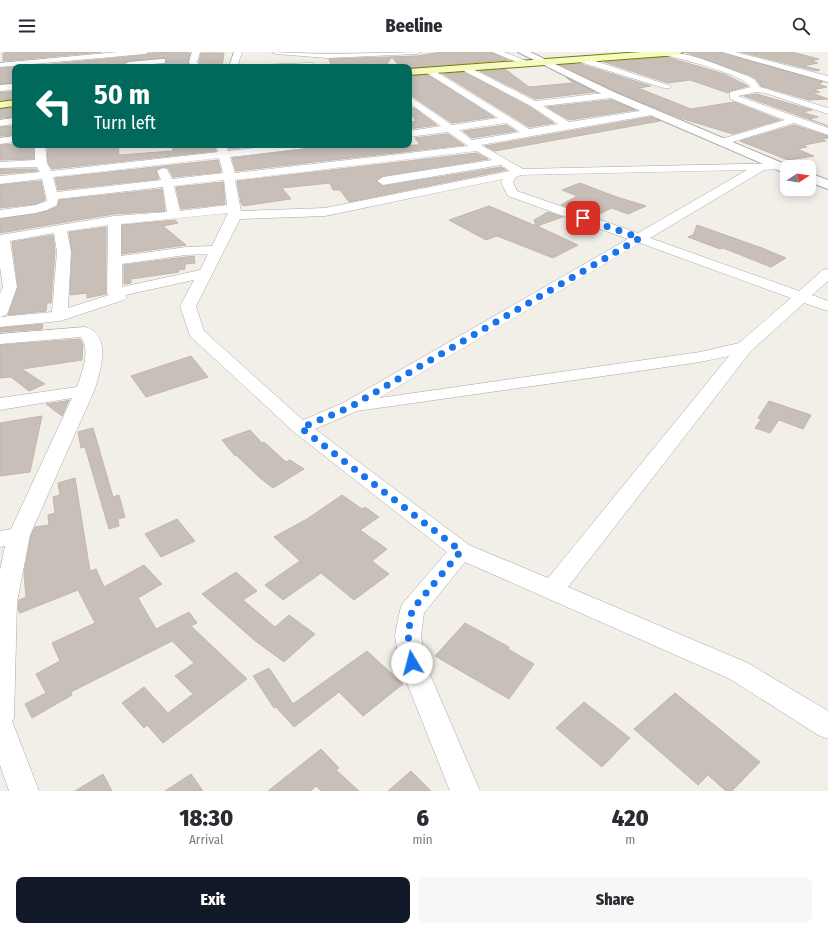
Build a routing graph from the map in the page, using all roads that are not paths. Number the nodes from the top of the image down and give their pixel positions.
1 (40, 52) edge
2 (145, 52) edge
3 (159, 52) edge
4 (196, 52) edge
5 (238, 52) edge
6 (275, 52) edge
7 (417, 52) edge
8 (496, 52) edge
9 (523, 52) edge
10 (678, 52) edge
11 (726, 52) edge
12 (667, 53) junction
13 (125, 54) junction
14 (315, 54) edge
15 (357, 54) edge
16 (0, 55) edge
17 (74, 58) junction
18 (583, 60) junction
19 (546, 63) junction
20 (42, 64) edge
21 (78, 64) edge
22 (124, 64) edge
23 (164, 64) edge
24 (194, 64) edge
25 (234, 64) edge
26 (273, 64) edge
27 (312, 64) edge
28 (530, 64) junction
29 (12, 66) edge
30 (1, 67) edge
31 (467, 69) junction
32 (430, 71) junction
33 (412, 72) edge
34 (828, 79) edge
35 (589, 85) junction
36 (667, 86) dead end
37 (12, 87) edge
38 (574, 87) dead end
39 (0, 88) edge
40 (757, 89) junction
41 (529, 92) dead end
42 (514, 94) junction
43 (612, 95) junction
44 (412, 102) edge
45 (12, 103) edge
46 (534, 104) junction
47 (0, 105) edge
48 (828, 111) edge
49 (652, 112) junction
50 (429, 114) junction
51 (416, 116) dead end
52 (508, 120) junction
53 (794, 120) junction
54 (12, 121) edge
55 (0, 123) edge
56 (567, 125) junction
57 (448, 128) junction
58 (527, 132) junction
59 (828, 132) edge
60 (412, 134) edge
61 (12, 139) edge
62 (0, 141) edge
63 (722, 142) junction
64 (475, 145) junction
65 (40, 148) edge
66 (244, 148) edge
67 (404, 148) edge
68 (222, 149) edge
69 (412, 156) junction
70 (160, 162) junction
71 (500, 162) junction
72 (41, 163) junction
73 (0, 165) edge
74 (780, 166) edge
75 (762, 167) junction
76 (111, 168) junction
77 (780, 168) edge
78 (434, 173) junction
79 (516, 173) junction
80 (47, 175) junction
81 (229, 177) junction
82 (0, 180) edge
83 (383, 182) dead end
84 (168, 183) junction
85 (53, 196) junction
86 (118, 199) junction
87 (234, 212) junction
88 (0, 214) edge
89 (174, 214) junction
90 (116, 220) junction
91 (60, 229) junction
92 (2, 238) edge
93 (640, 238) junction
94 (217, 250) junction
95 (114, 261) junction
96 (204, 273) junction
97 (828, 273) edge
98 (115, 293) junction
99 (801, 297) junction
100 (828, 306) edge
101 (0, 312) edge
102 (60, 316) junction
103 (0, 322) edge
104 (0, 339) edge
105 (745, 347) junction
106 (86, 391) junction
107 (0, 404) edge
108 (350, 407) junction
109 (301, 428) junction
110 (9, 537) edge
111 (461, 551) junction
112 (552, 590) junction
113 (0, 718) edge
114 (0, 725) edge
115 (828, 726) edge
116 (24, 791) edge
117 (465, 791) edge

1 - 20 street
2 - 13 street
3 - 23 street
4 - 24 street
5 - 25 street
6 - 14 street
6 - 26 street
7 - 15 street
8 - 28 street
9 - 19 street
10 - 12 main road
11 - 34 street
12 - 18 main road
12 - 40 street
13 - 17 street
13 - 22 street
14 - 15 street
14 - 27 street
16 - 30 street
17 - 20 street
17 - 21 street
18 - 19 main road
18 - 36 street
19 - 28 main road
19 - 35 street
28 - 31 main road
29 - 30 street
31 - 32 main road
31 - 42 street
32 - 33 main road
32 - 52 street
35 - 38 street
35 - 43 street
37 - 39 street
40 - 48 street
40 - 53 street
41 - 42 street
42 - 46 street
43 - 46 street
43 - 49 street
44 - 50 street
45 - 47 main road
46 - 56 street
49 - 56 street
49 - 63 street
50 - 51 street
50 - 57 street
52 - 57 street
52 - 58 street
53 - 59 street
53 - 63 street
54 - 55 street
56 - 58 street
57 - 60 street
57 - 64 street
58 - 64 street
61 - 62 street
63 - 74 street
64 - 69 street
64 - 71 street
65 - 72 street
66 - 68 street
67 - 69 street
68 - 70 street
68 - 81 street
69 - 78 street
69 - 81 street
70 - 76 street
70 - 84 street
71 - 78 street
71 - 79 street
72 - 73 street
72 - 80 street
75 - 77 street
75 - 79 street
75 - 93 street
76 - 80 street
76 - 86 street
78 - 83 street
79 - 87 street
79 - 93 street
80 - 82 street
80 - 85 street
81 - 84 street
81 - 87 street
84 - 86 street
84 - 89 street
85 - 86 street
85 - 88 street
86 - 90 street
87 - 89 street
87 - 94 street
89 - 90 street
90 - 91 street
90 - 95 street
91 - 92 street
91 - 102 street
92 - 101 street
93 - 99 street
93 - 108 street
94 - 95 street
94 - 96 street
95 - 98 street
96 - 98 street
96 - 109 street
97 - 99 street
98 - 102 street
99 - 100 street
99 - 105 street
102 - 103 street
104 - 106 street
105 - 108 street
105 - 112 street
106 - 107 street
106 - 110 street
108 - 109 street
109 - 111 street
110 - 113 street
111 - 112 street
111 - 117 street
112 - 115 street
114 - 116 street

